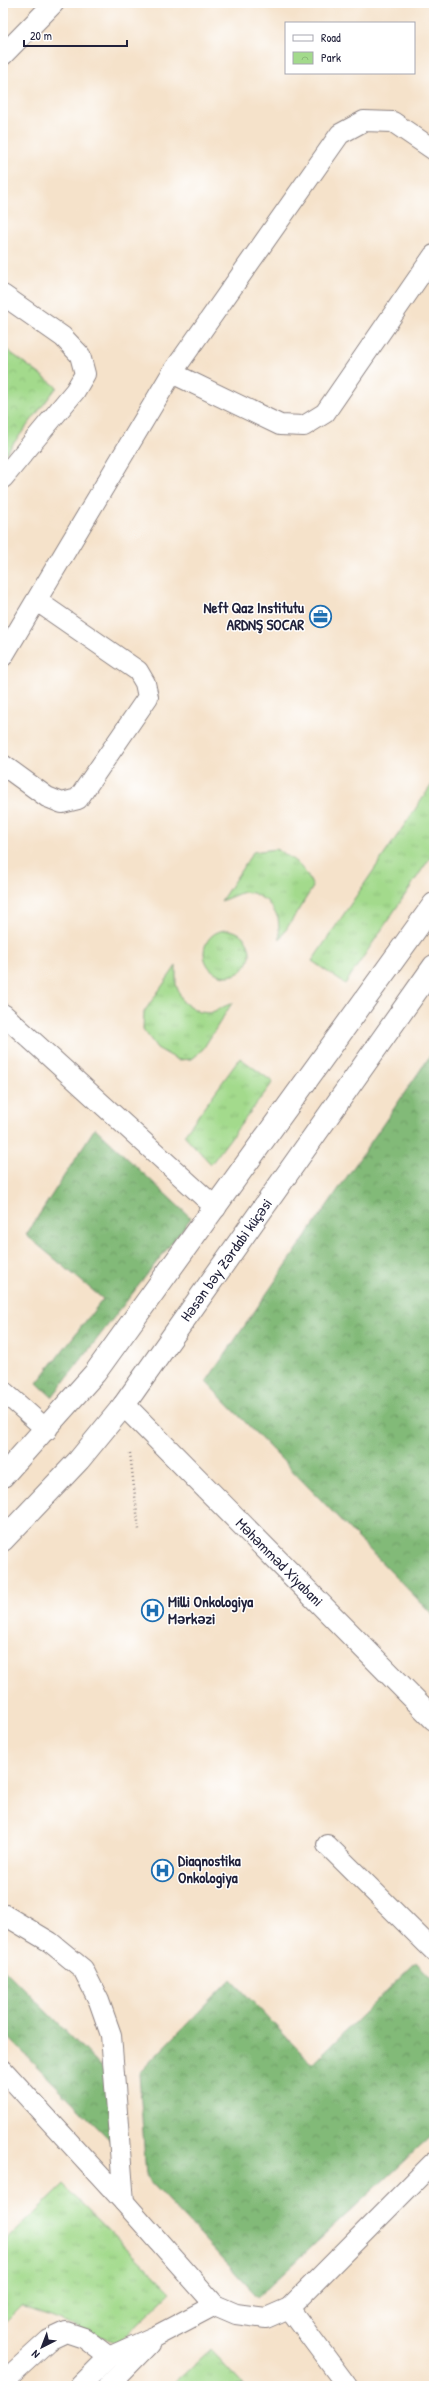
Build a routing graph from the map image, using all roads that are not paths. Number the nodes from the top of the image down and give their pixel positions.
1 (54, 3) edge
2 (3, 55) edge
3 (434, 150) edge
4 (434, 255) edge
5 (3, 295) edge
6 (172, 373) junction
7 (3, 478) edge
8 (37, 601) junction
9 (3, 656) edge
10 (3, 765) edge
11 (434, 904) edge
12 (433, 971) edge
13 (3, 1014) edge
14 (216, 1208) junction
15 (3, 1391) edge
16 (124, 1405) junction
17 (47, 1430) junction
18 (3, 1476) edge
19 (3, 1540) edge
20 (434, 1718) edge
21 (327, 1845) dead end
22 (3, 1914) edge
23 (434, 1951) edge
24 (3, 2070) edge
25 (434, 2162) edge
26 (124, 2202) junction
27 (215, 2305) junction
28 (289, 2308) junction
29 (156, 2336) junction
30 (109, 2357) junction
31 (3, 2382) edge
32 (80, 2386) edge
33 (108, 2386) edge
34 (347, 2386) edge

1 - 2 lane
3 - 6 lane
4 - 6 lane
5 - 7 lane
6 - 8 lane
8 - 9 lane
8 - 10 lane
11 - 14 main road
12 - 16 main road, Həsən bəy Zərdabi küçəsi
13 - 14 lane
14 - 17 main road
15 - 17 lane
16 - 19 main road, Həsən bəy Zərdabi küçəsi
16 - 20 main road, Məhəmməd Xiyabani
17 - 18 main road
21 - 23 lane
22 - 26 lane
24 - 26 lane
25 - 28 lane
26 - 27 lane
27 - 28 lane
27 - 29 lane
28 - 34 lane
29 - 30 lane
29 - 33 lane
30 - 31 lane
30 - 32 lane

